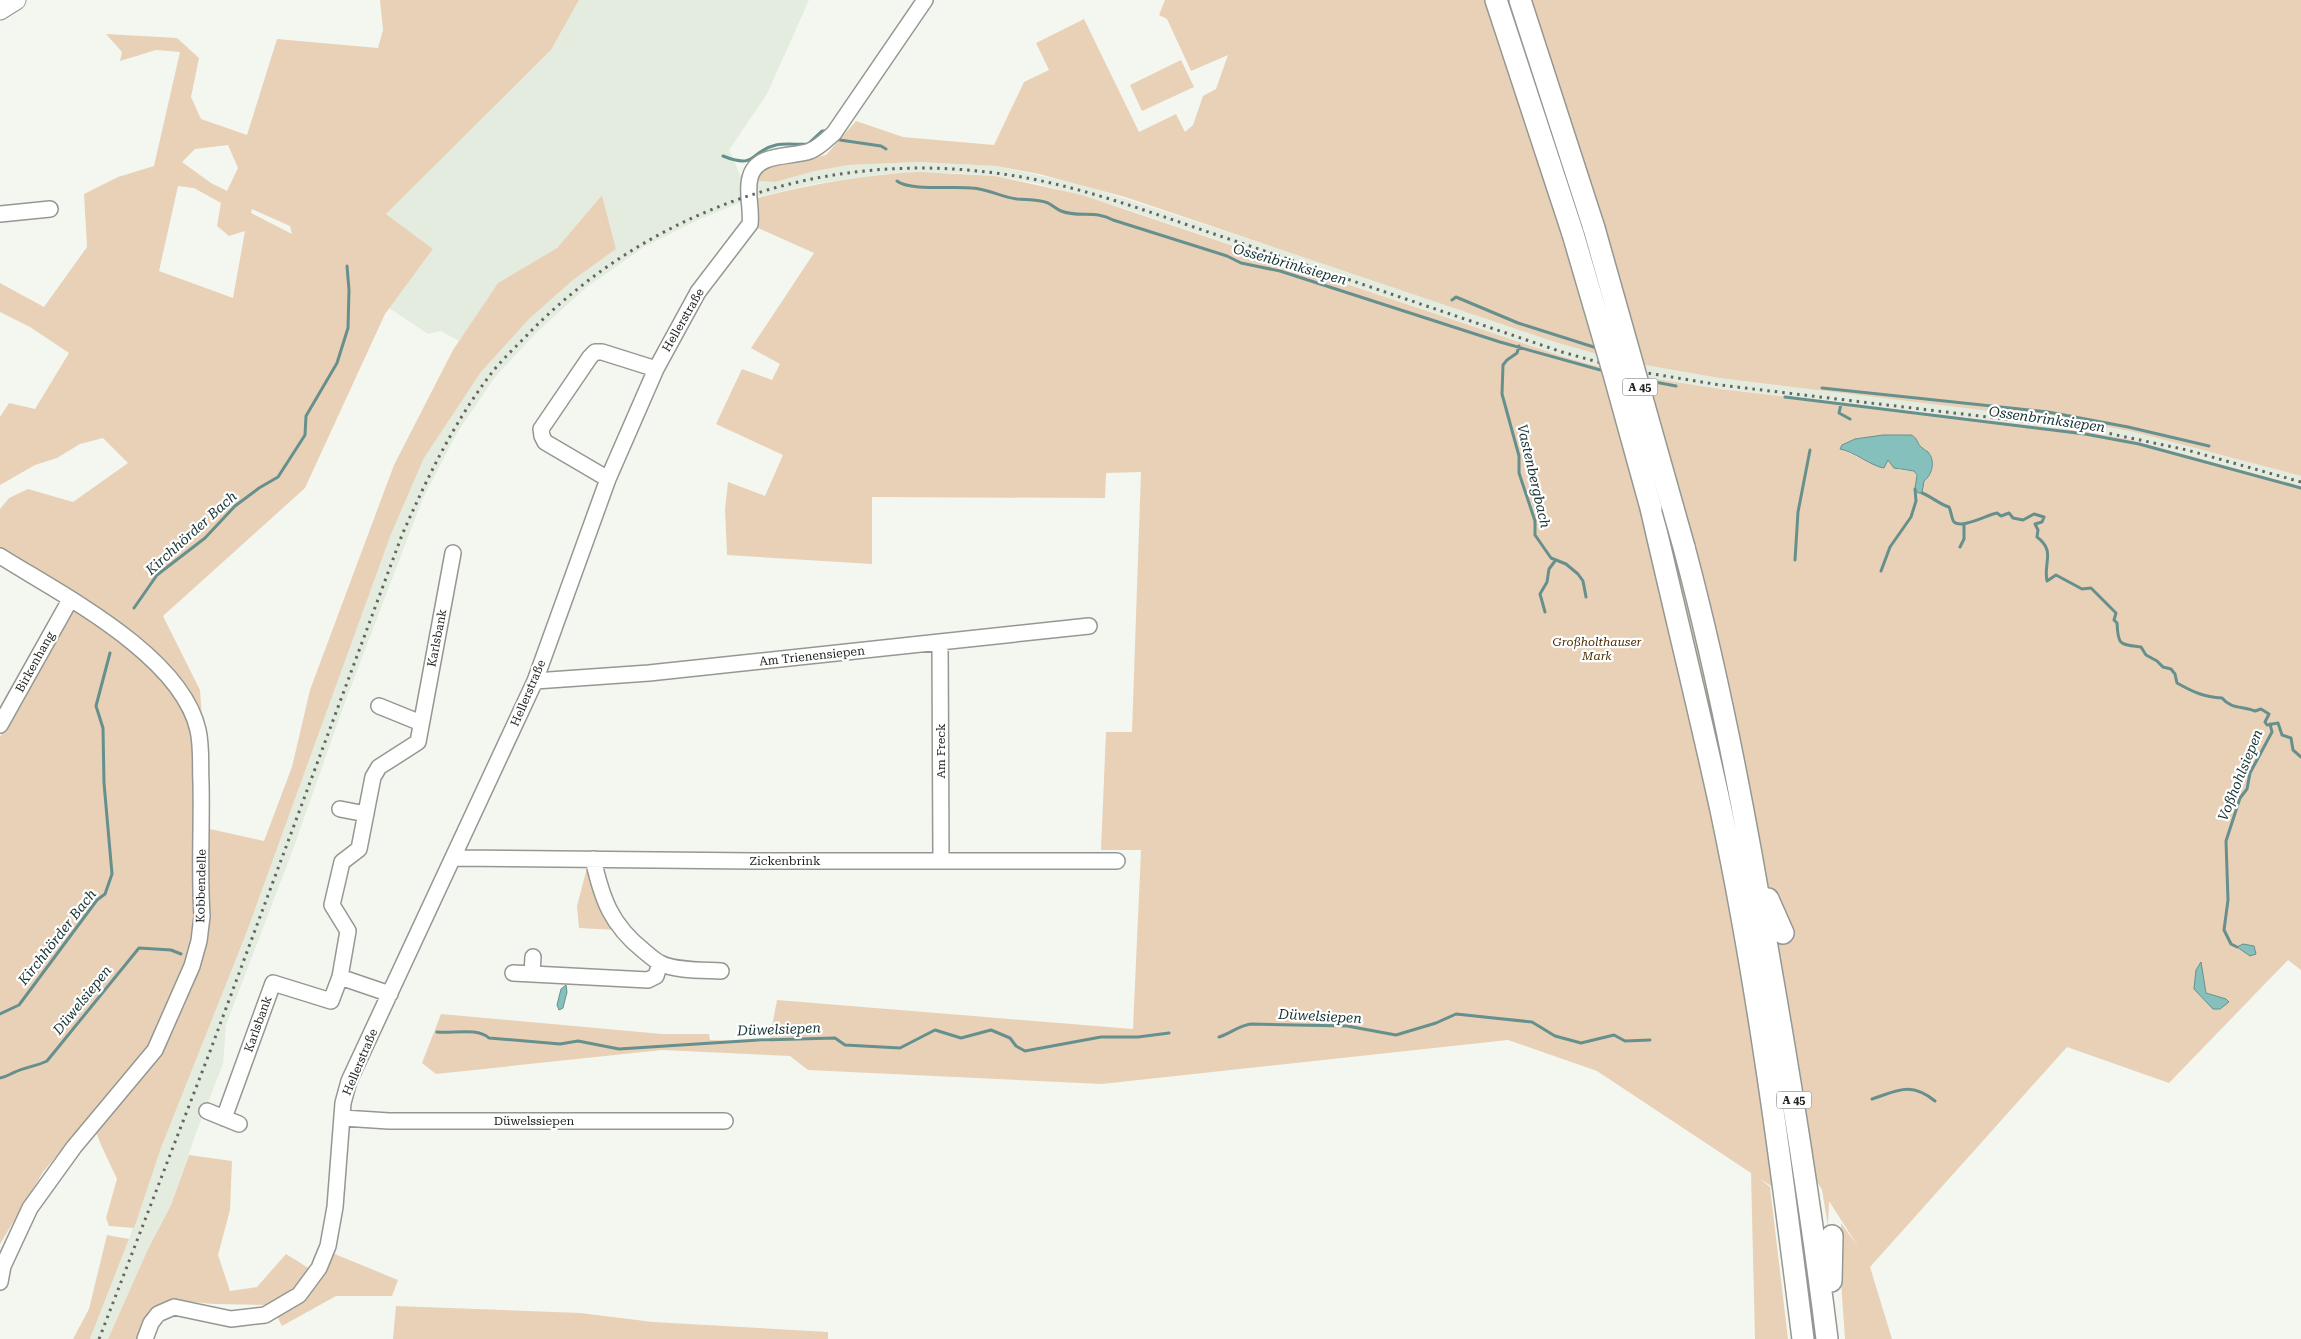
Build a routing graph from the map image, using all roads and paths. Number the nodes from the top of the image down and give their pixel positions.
1 (16, 0) edge
2 (925, 0) edge
3 (1496, 0) edge
4 (1520, 0) edge
5 (0, 10) edge
6 (50, 209) dead end
7 (0, 214) edge
8 (656, 369) junction
9 (608, 479) junction
10 (453, 553) dead end
11 (0, 556) edge
12 (70, 600) junction
13 (1089, 626) dead end
14 (940, 642) junction
15 (534, 681) junction
16 (379, 706) dead end
17 (421, 723) junction
18 (0, 725) edge
19 (340, 809) dead end
20 (1721, 811) junction
21 (366, 814) junction
22 (453, 858) junction
23 (1718, 858) dead end
24 (594, 859) junction
25 (941, 860) junction
26 (1754, 861) junction
27 (1117, 862) dead end
28 (1783, 932) dead end
29 (532, 957) dead end
30 (660, 963) junction
31 (721, 971) dead end
32 (513, 973) dead end
33 (532, 974) junction
34 (340, 977) junction
35 (390, 994) junction
36 (207, 1111) dead end
37 (224, 1118) junction
38 (343, 1118) junction
39 (725, 1121) dead end
40 (240, 1124) dead end
41 (1775, 1198) dead end
42 (1832, 1236) dead end
43 (1794, 1268) junction
44 (0, 1282) edge
45 (145, 1339) edge
46 (1803, 1339) edge
47 (1828, 1339) edge

1 - 5 main road
2 - 8 street, Hellerstraße
3 - 20 highway, A 45, bridge
4 - 26 highway, A 45, bridge
6 - 7 street
8 - 9 street, Hellerstraße
8 - 9 street
9 - 15 street, Hellerstraße
10 - 17 street, Karlsbank
11 - 12 street, Kobbendelle
12 - 18 street, Birkenhang
12 - 44 street, Kobbendelle
13 - 14 street, Am Trienensiepen
14 - 15 street, Am Trienensiepen
14 - 25 street, Am Freck
15 - 22 street, Hellerstraße
16 - 17 street
17 - 21 street, Karlsbank
19 - 21 street
20 - 23 highway
20 - 43 highway, A 45
21 - 34 street, Karlsbank
22 - 24 street, Zickenbrink
22 - 35 street, Hellerstraße
24 - 25 street, Zickenbrink
24 - 30 street
25 - 27 street, Zickenbrink
26 - 28 highway
26 - 47 highway, A 45
29 - 33 street
30 - 31 street
30 - 33 street
32 - 33 street
34 - 35 street
34 - 37 street, Karlsbank
35 - 38 street, Hellerstraße
36 - 37 street
37 - 40 street
38 - 39 street, Düwelssiepen
38 - 45 street, Hellerstraße
41 - 43 highway
42 - 47 highway
43 - 46 highway, A 45

